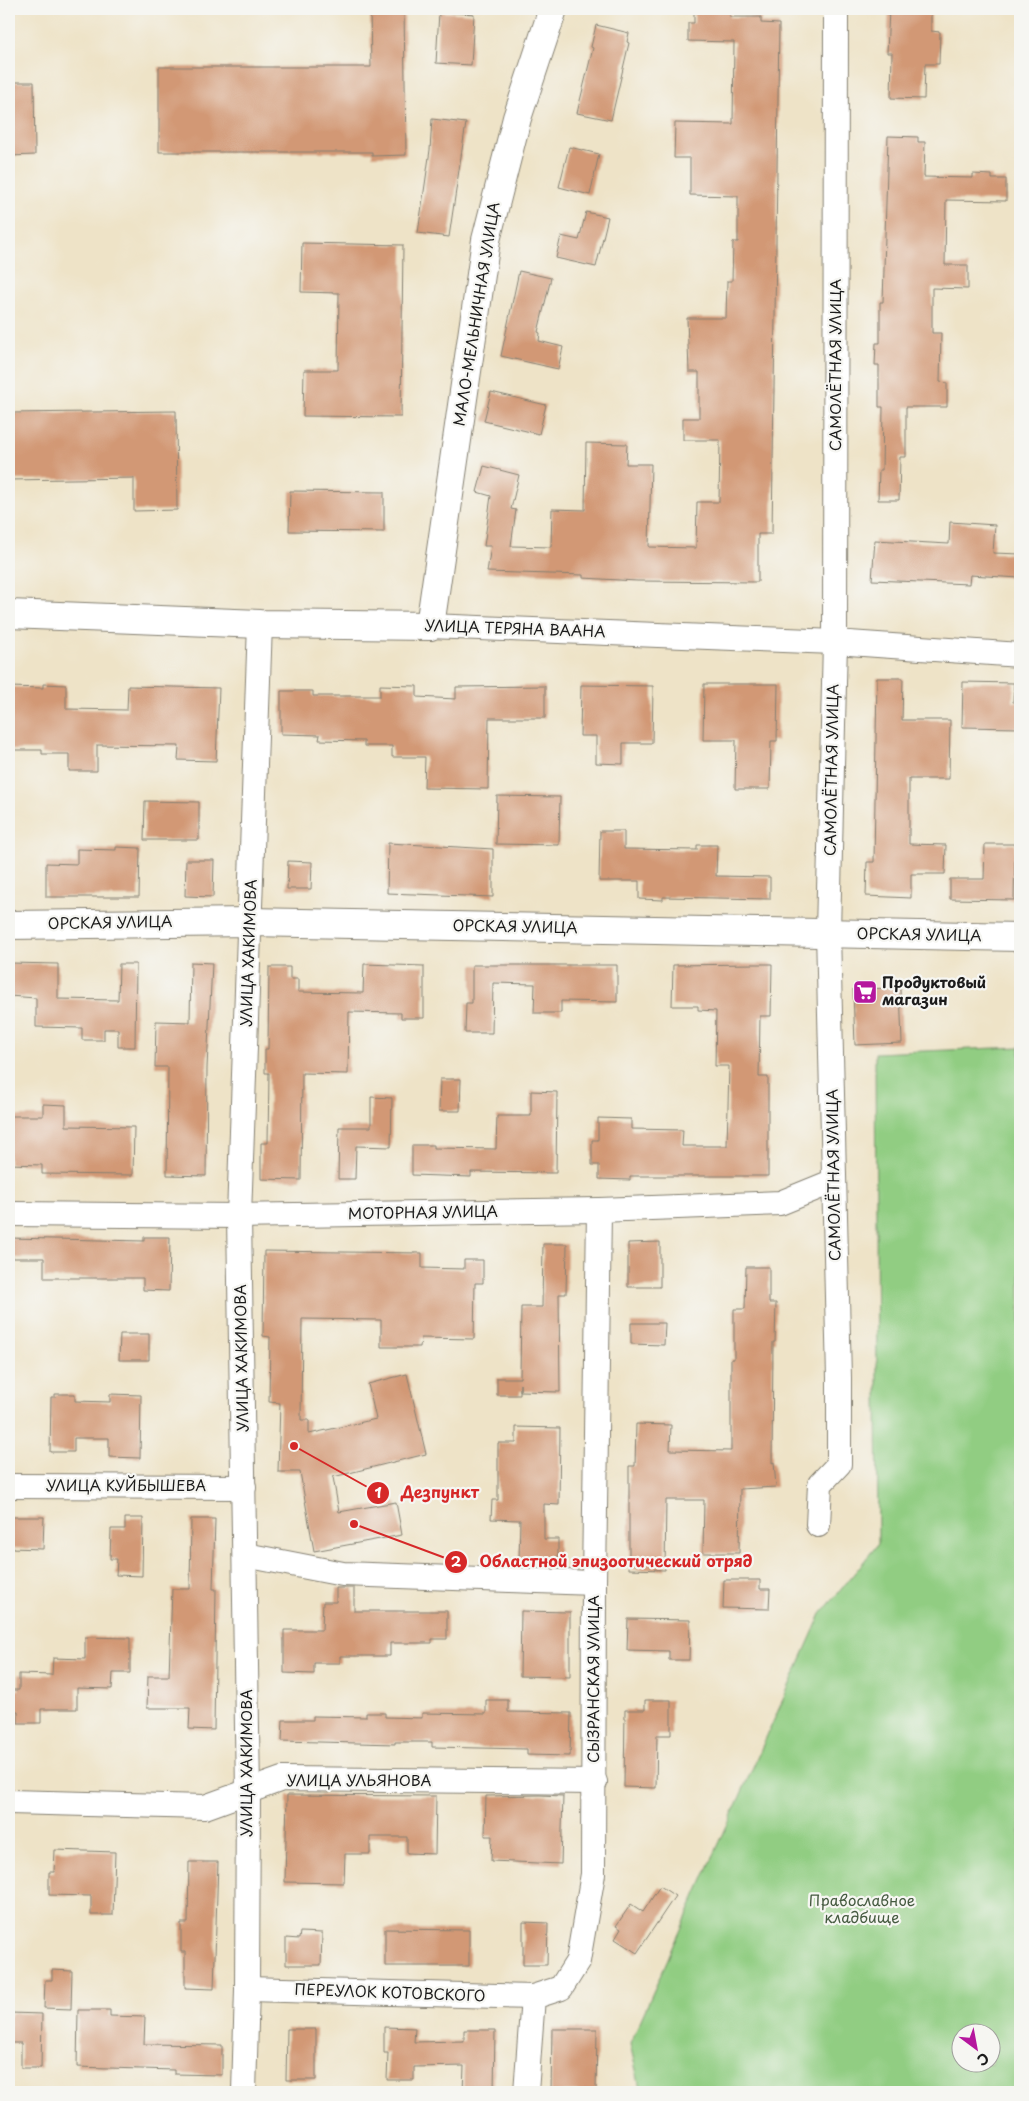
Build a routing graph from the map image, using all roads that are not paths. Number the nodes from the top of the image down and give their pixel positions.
1 (553, 9) edge
2 (836, 9) edge
3 (9, 614) edge
4 (260, 624) junction
5 (430, 626) junction
6 (835, 642) junction
7 (1020, 655) edge
8 (250, 922) junction
9 (9, 925) edge
10 (828, 932) junction
11 (1020, 937) edge
12 (834, 1181) junction
13 (599, 1210) junction
14 (9, 1214) edge
15 (239, 1216) junction
16 (9, 1486) edge
17 (244, 1487) junction
18 (818, 1524) dead end
19 (245, 1555) junction
20 (594, 1584) junction
21 (595, 1782) junction
22 (248, 1792) junction
23 (9, 1802) edge
24 (247, 1989) junction
25 (533, 1997) junction
26 (244, 2092) edge
27 (526, 2092) edge

1 - 5 street, МАЛО-МЕЛЬНИЧНАЯ УЛИЦА
2 - 6 street, САМОЛЁТНАЯ УЛИЦА
3 - 4 street, УЛИЦА ТЕРЯНА ВААНА
4 - 5 street, УЛИЦА ТЕРЯНА ВААНА
4 - 8 street, УЛИЦА ХАКИМОВА
5 - 6 street, УЛИЦА ТЕРЯНА ВААНА
6 - 7 street, УЛИЦА ТЕРЯНА ВААНА
6 - 10 street, САМОЛЁТНАЯ УЛИЦА
8 - 9 street, ОРСКАЯ УЛИЦА
8 - 10 street, ОРСКАЯ УЛИЦА
8 - 15 street, УЛИЦА ХАКИМОВА
10 - 11 street, ОРСКАЯ УЛИЦА
10 - 12 street, САМОЛЁТНАЯ УЛИЦА
12 - 13 street, МОТОРНАЯ УЛИЦА
12 - 18 street, САМОЛЁТНАЯ УЛИЦА
13 - 15 street, МОТОРНАЯ УЛИЦА
13 - 20 street, СЫЗРАНСКАЯ УЛИЦА
14 - 15 street, МОТОРНАЯ УЛИЦА
15 - 17 street, УЛИЦА ХАКИМОВА
16 - 17 street, УЛИЦА КУЙБЫШЕВА
17 - 19 street, УЛИЦА ХАКИМОВА
19 - 20 street
19 - 22 street, УЛИЦА ХАКИМОВА
20 - 21 street, СЫЗРАНСКАЯ УЛИЦА
21 - 22 street, УЛИЦА УЛЬЯНОВА
21 - 25 street, СЫЗРАНСКАЯ УЛИЦА
22 - 23 street, УЛИЦА УЛЬЯНОВА
22 - 24 street, УЛИЦА ХАКИМОВА
24 - 25 street, ПЕРЕУЛОК КОТОВСКОГО
24 - 26 street, УЛИЦА ХАКИМОВА
25 - 27 street

